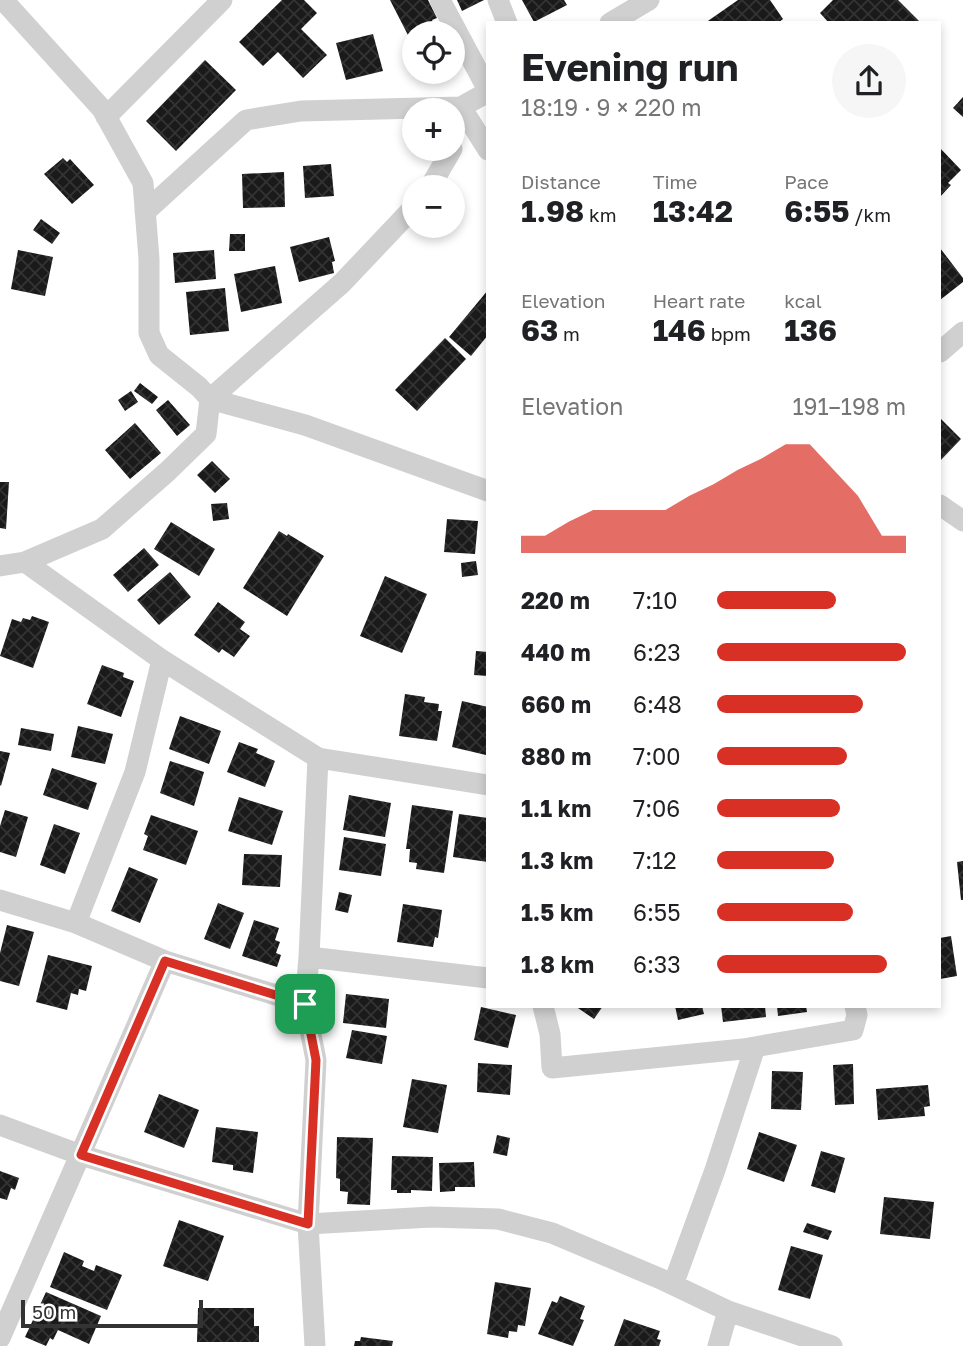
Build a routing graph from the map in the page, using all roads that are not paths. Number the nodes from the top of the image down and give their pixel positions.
1 (3, 0) edge
2 (222, 0) edge
3 (440, 0) edge
4 (498, 0) edge
5 (649, 0) edge
6 (506, 21) edge
7 (613, 21) edge
8 (486, 87) edge
9 (486, 92) edge
10 (465, 105) edge
11 (402, 108) edge
12 (465, 113) edge
13 (106, 117) junction
14 (486, 147) edge
15 (145, 212) junction
16 (402, 220) edge
17 (963, 332) edge
18 (941, 351) edge
19 (209, 400) junction
20 (486, 490) edge
21 (941, 506) edge
22 (963, 521) edge
23 (25, 562) junction
24 (0, 566) edge
25 (162, 660) junction
26 (318, 758) junction
27 (486, 785) edge
28 (0, 900) edge
29 (76, 923) junction
30 (309, 957) junction
31 (165, 961) junction
32 (486, 978) edge
33 (305, 1004) junction
34 (544, 1008) edge
35 (855, 1008) edge
36 (755, 1047) junction
37 (0, 1125) edge
38 (81, 1155) junction
39 (308, 1224) junction
40 (673, 1285) junction
41 (728, 1311) junction
42 (0, 1338) edge
43 (315, 1346) edge
44 (718, 1346) edge
45 (832, 1346) edge

1 - 13 street
2 - 13 street
3 - 8 street
4 - 6 street
5 - 7 street
9 - 10 street
11 - 15 street
12 - 14 street
13 - 15 street
15 - 19 street
16 - 19 street
17 - 18 street
19 - 20 street
19 - 23 street
21 - 22 street
23 - 24 street
23 - 25 street
25 - 26 street
25 - 29 street
26 - 27 street
26 - 30 street
28 - 29 street
29 - 31 street
30 - 32 street
30 - 33 street
31 - 33 street
31 - 38 street
33 - 39 street
34 - 36 street
35 - 36 street
36 - 40 street
37 - 38 street
38 - 39 street
38 - 42 street
39 - 40 street
39 - 43 street
40 - 41 street
41 - 44 street
41 - 45 street

